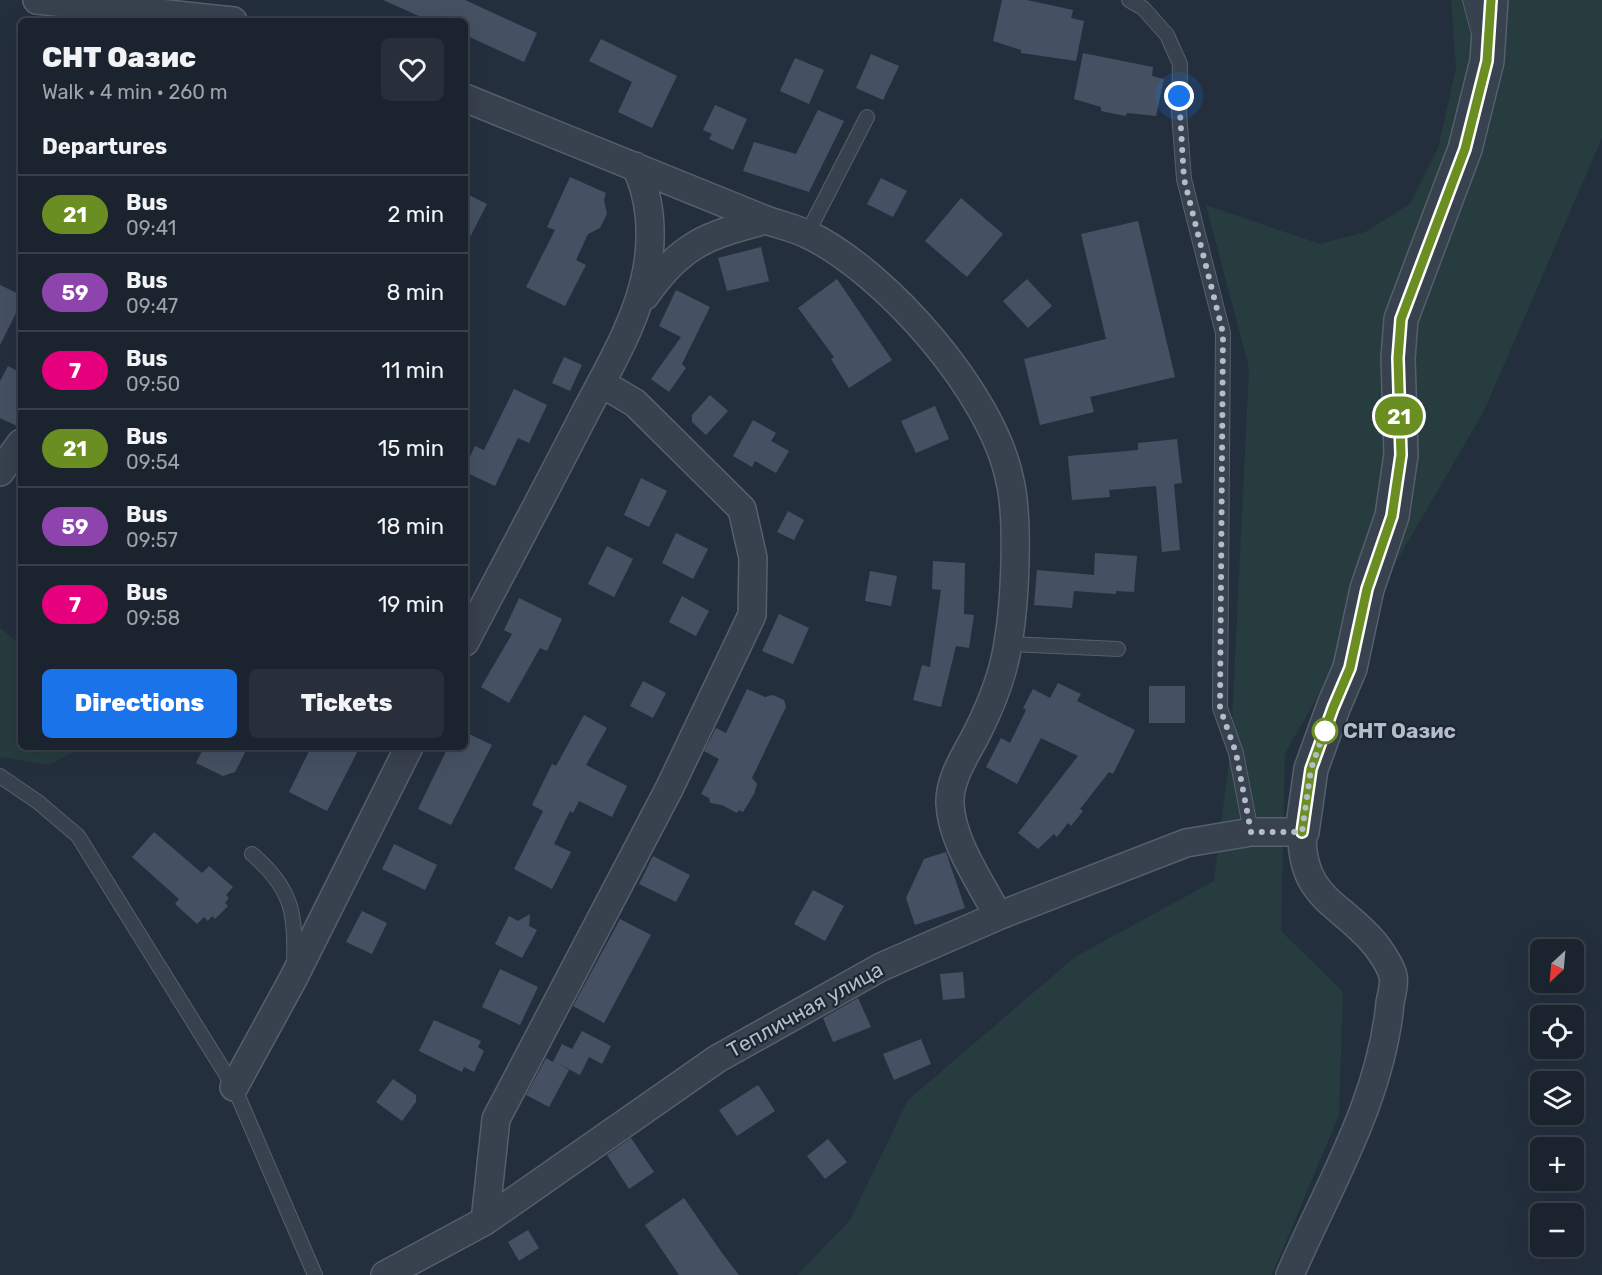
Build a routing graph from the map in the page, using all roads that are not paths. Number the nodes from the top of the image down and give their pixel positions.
1 (37, 0) edge
2 (1129, 0) edge
3 (1470, 0) edge
4 (1491, 0) edge
5 (205, 18) edge
6 (1487, 61) junction
7 (468, 100) edge
8 (867, 117) dead end
9 (635, 166) junction
10 (766, 220) junction
11 (807, 234) junction
12 (636, 309) junction
13 (601, 383) junction
14 (18, 447) edge
15 (0, 472) edge
16 (468, 636) edge
17 (1008, 644) junction
18 (1118, 649) dead end
19 (408, 750) edge
20 (0, 776) edge
21 (1259, 832) junction
22 (1302, 832) junction
23 (252, 854) dead end
24 (998, 916) junction
25 (293, 979) junction
26 (234, 1087) junction
27 (485, 1221) junction
28 (315, 1275) edge
29 (385, 1275) edge
30 (1290, 1275) edge

1 - 5 street
2 - 21 lane
3 - 6 lane
4 - 6 street
6 - 22 street
7 - 9 street
8 - 11 lane
9 - 10 street
9 - 12 street
10 - 11 street
10 - 12 street
11 - 17 street
12 - 13 street
13 - 16 street
13 - 27 street
14 - 15 street
17 - 18 lane
17 - 24 street
19 - 25 street
20 - 26 lane
21 - 22 street, Тепличная улица
21 - 24 street, Тепличная улица
22 - 30 street
23 - 25 lane
24 - 27 street, Тепличная улица
25 - 26 street
26 - 28 lane
27 - 29 street, Тепличная улица

